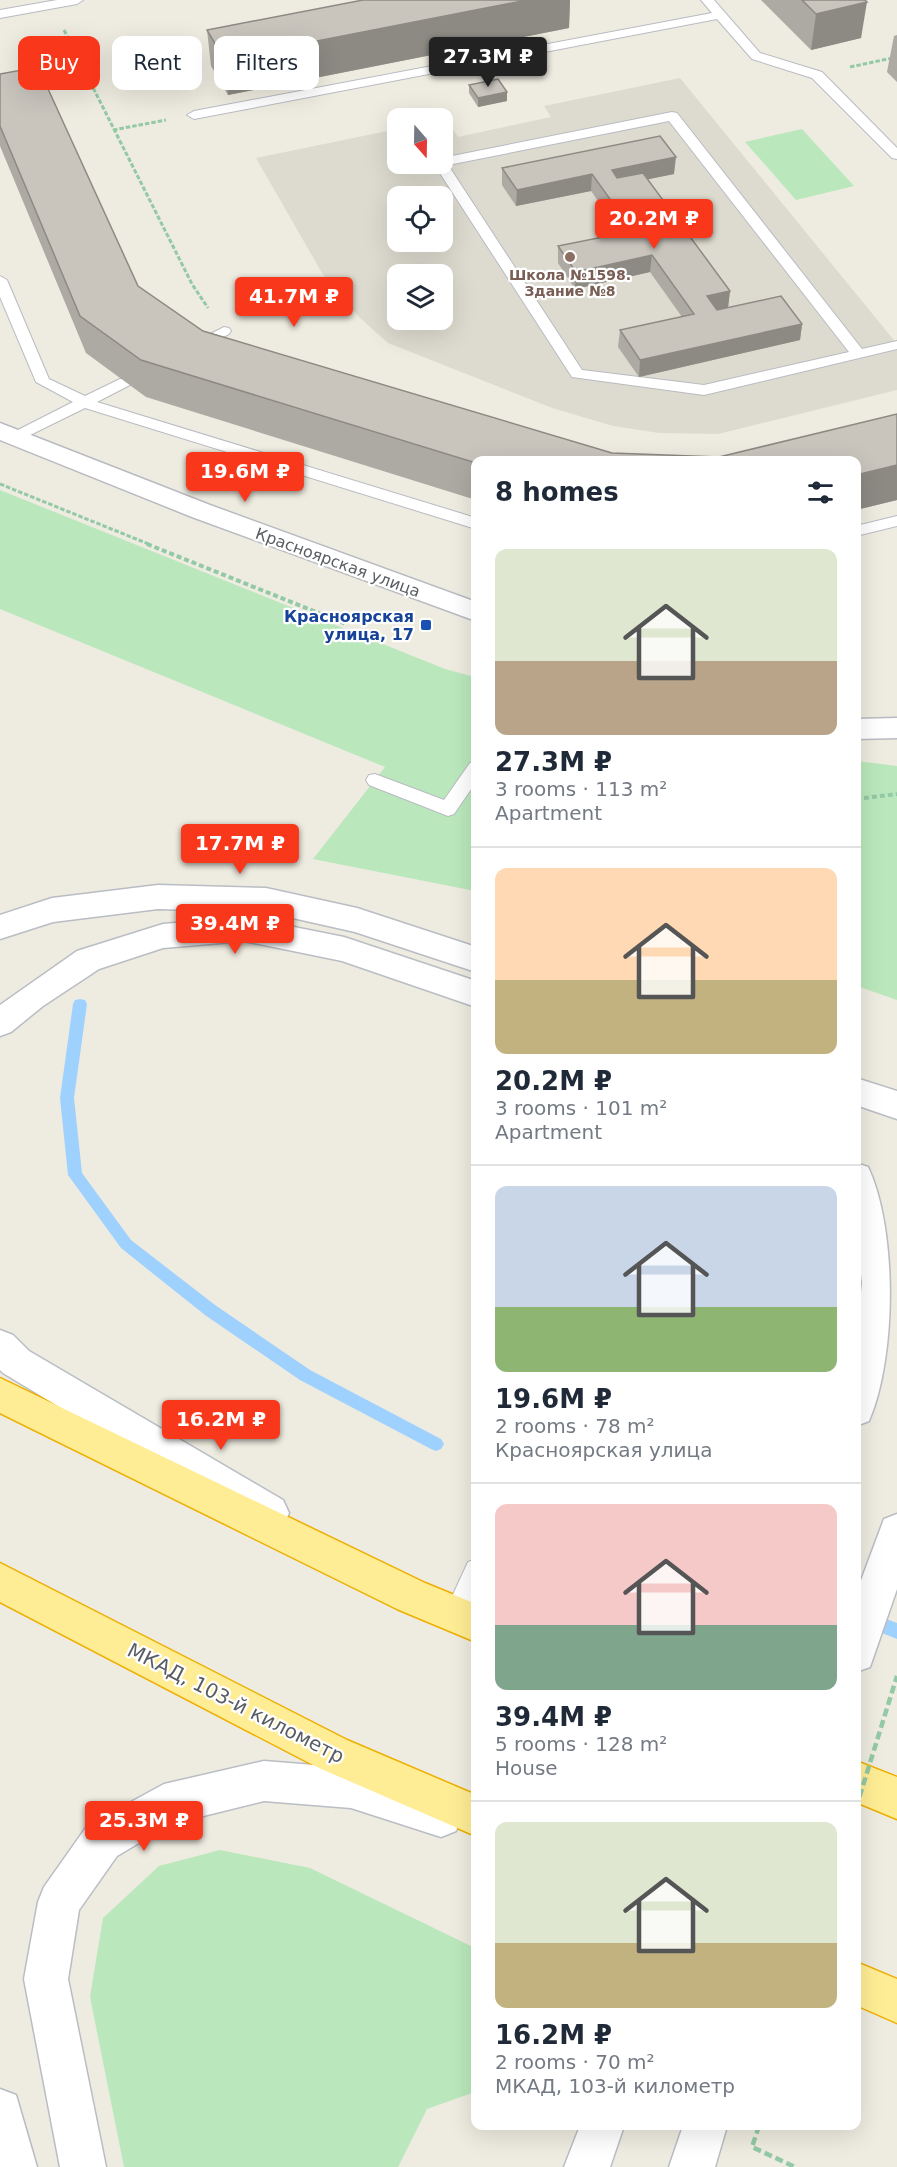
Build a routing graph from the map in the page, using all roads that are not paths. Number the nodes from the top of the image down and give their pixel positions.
1 (77, 0) edge
2 (707, 0) edge
3 (0, 14) edge
4 (720, 15) junction
5 (194, 115) road end
6 (897, 155) edge
7 (453, 161) edge
8 (449, 174) edge
9 (0, 280) edge
10 (5, 303) edge
11 (224, 331) road end
12 (897, 345) edge
13 (184, 352) edge
14 (858, 354) junction
15 (125, 382) edge
16 (84, 403) junction
17 (8, 434) edge
18 (897, 521) edge
19 (471, 522) edge
20 (861, 530) edge
21 (471, 610) edge
22 (897, 728) edge
23 (861, 729) edge
24 (471, 774) edge
25 (375, 780) dead end
26 (0, 927) edge
27 (471, 958) edge
28 (471, 992) edge
29 (0, 1023) edge
30 (861, 1093) edge
31 (897, 1105) edge
32 (861, 1190) edge
33 (0, 1346) edge
34 (897, 1346) edge
35 (861, 1393) edge
36 (0, 1395) edge
37 (861, 1399) edge
38 (897, 1532) edge
39 (0, 1582) edge
40 (471, 1594) edge
41 (411, 1596) junction
42 (466, 1619) edge
43 (861, 1638) edge
44 (861, 1783) edge
45 (897, 1798) edge
46 (471, 1814) edge
47 (471, 1824) edge
48 (861, 1985) edge
49 (897, 2001) edge
50 (0, 2110) edge
51 (704, 2130) edge
52 (14, 2167) edge
53 (83, 2167) edge
54 (692, 2167) edge

1 - 3 lane
2 - 4 lane
4 - 5 lane
4 - 6 lane
7 - 14 lane
8 - 14 lane
9 - 10 lane
10 - 16 lane
11 - 13 lane
12 - 14 lane
15 - 16 lane
16 - 17 lane
16 - 19 lane
17 - 21 main road, Красноярская улица
18 - 20 lane
22 - 23 main road
24 - 25 lane
26 - 27 main road
28 - 29 main road
30 - 31 main road
32 - 35 main road
33 - 41 main road
34 - 37 main road
36 - 41 highway
38 - 43 main road
39 - 46 highway, МКАД, 103-й километр
40 - 42 lane
41 - 42 highway
44 - 45 highway
47 - 53 main road
48 - 49 highway
50 - 52 main road
51 - 54 main road

